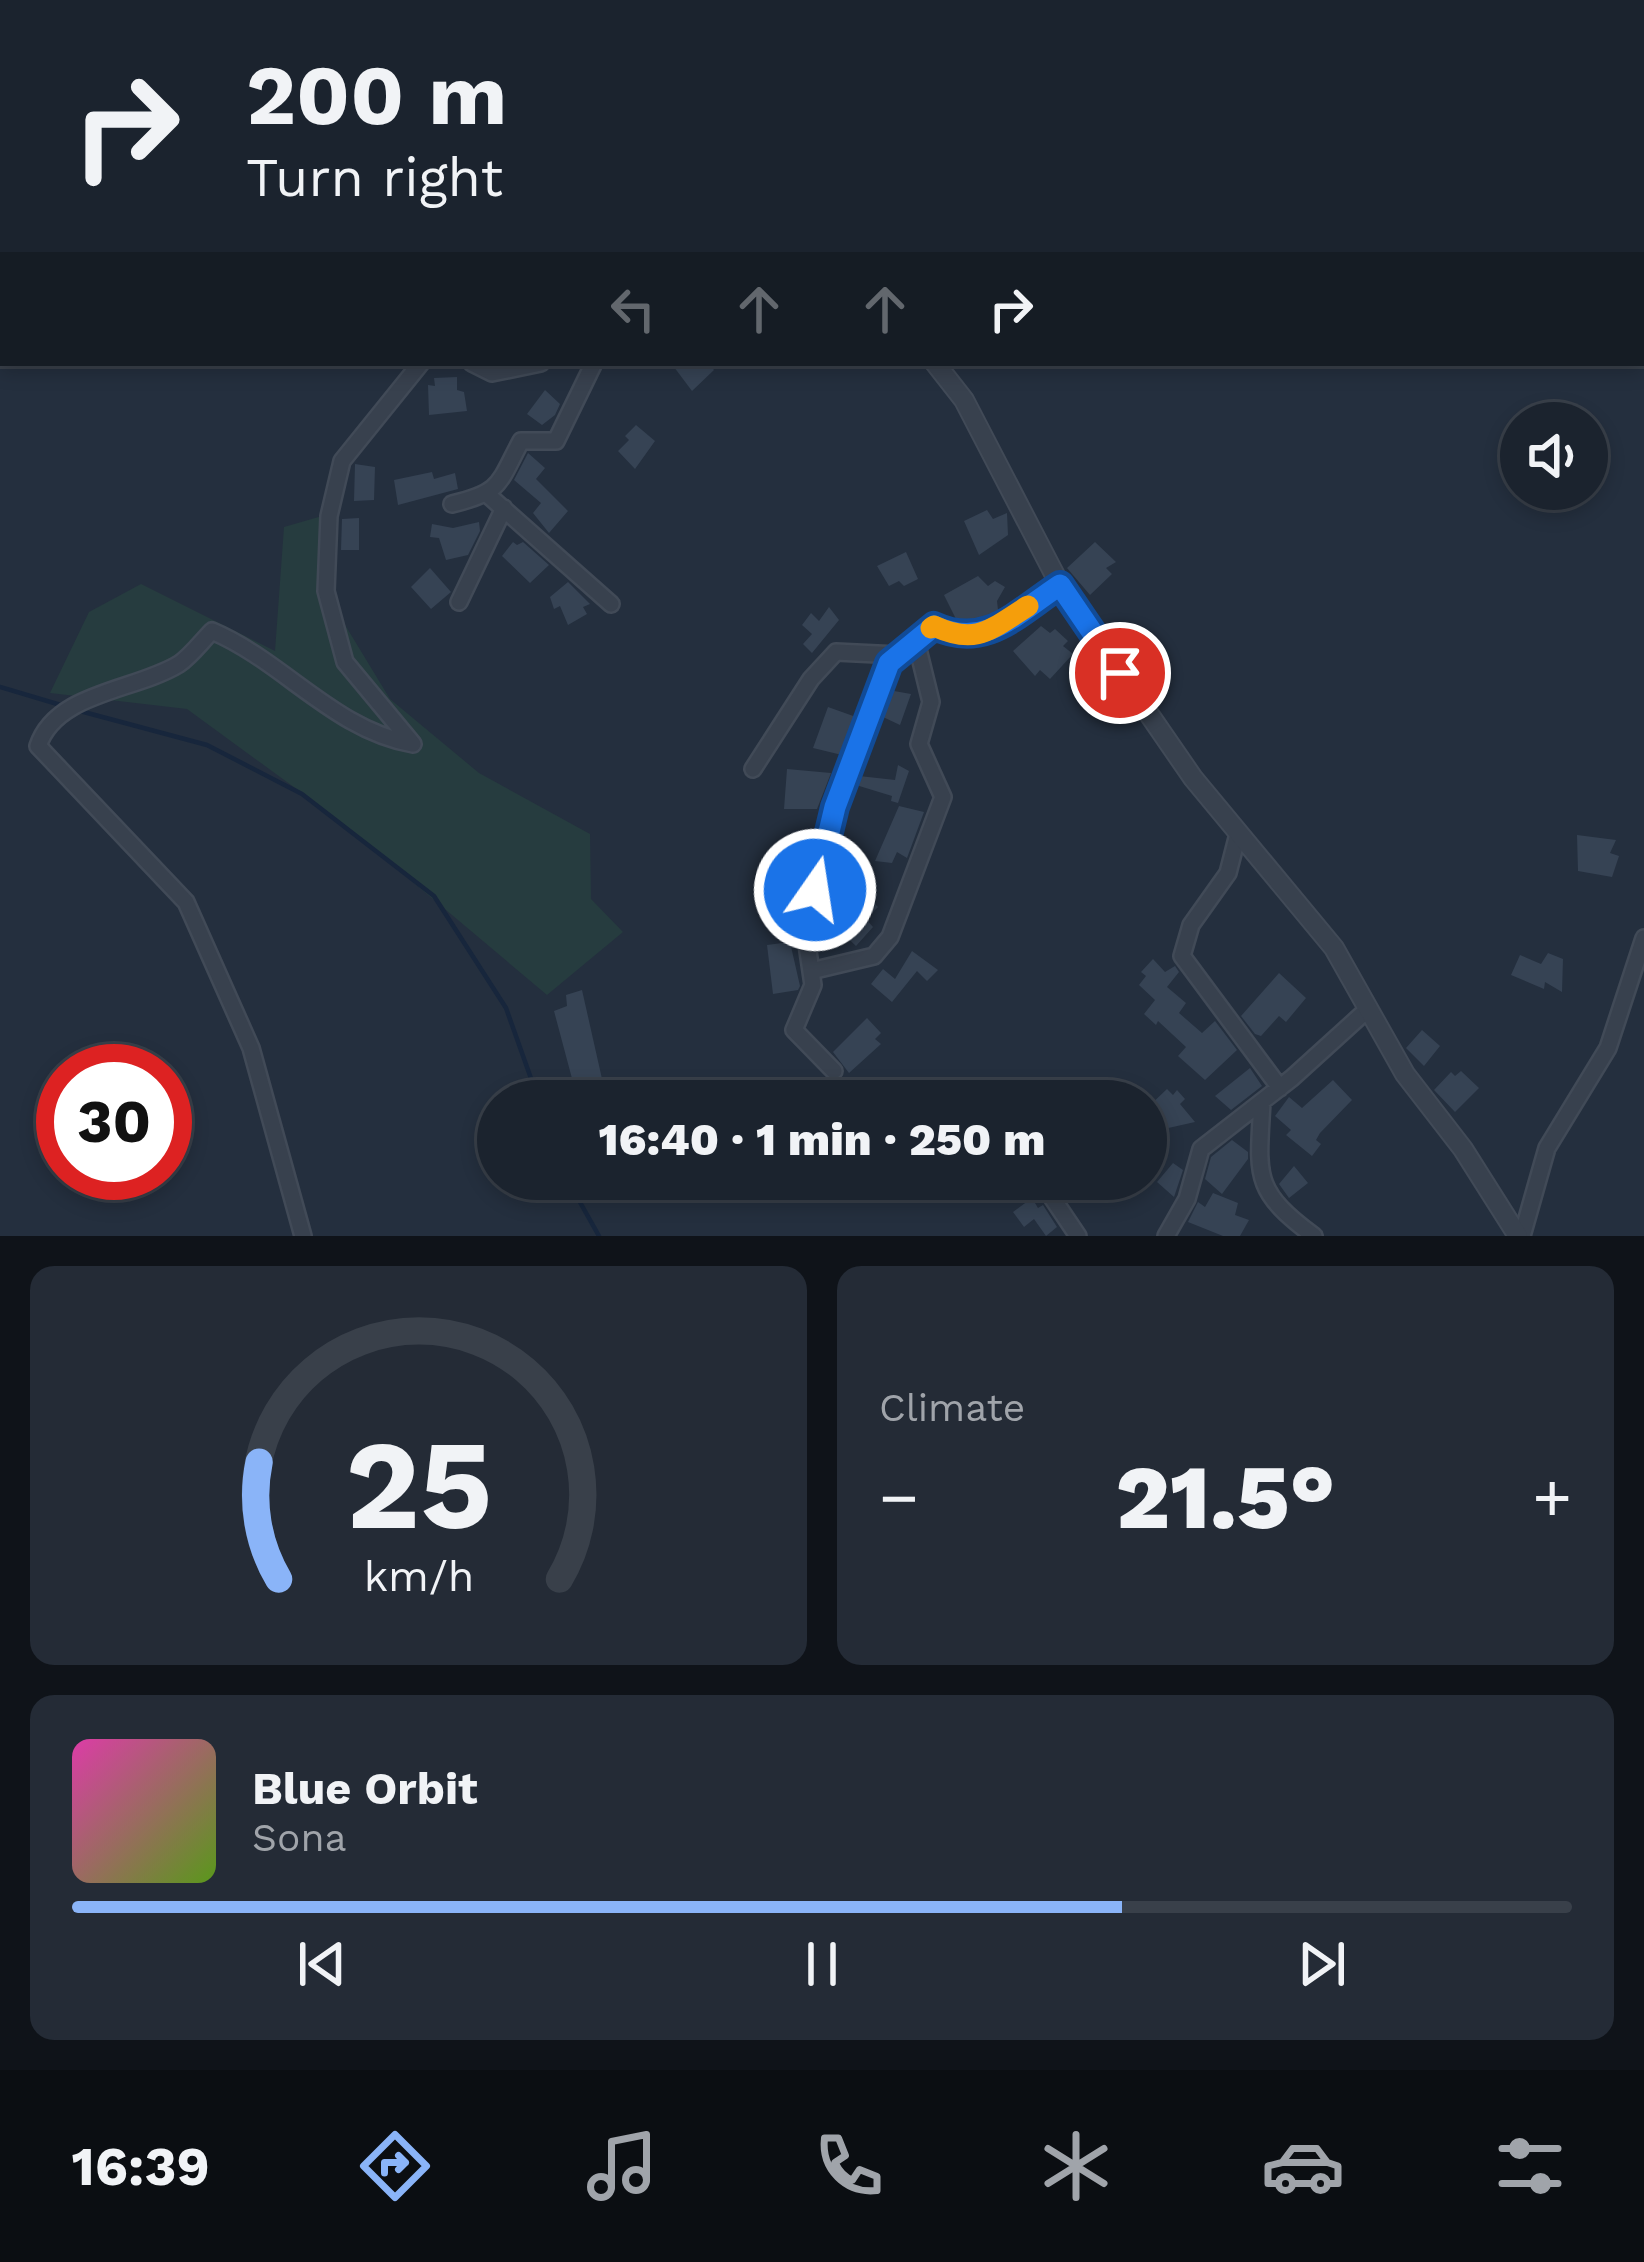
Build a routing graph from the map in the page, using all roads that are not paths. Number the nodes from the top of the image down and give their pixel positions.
1 (419, 366) edge
2 (478, 366) edge
3 (527, 366) edge
4 (593, 366) edge
5 (937, 366) edge
6 (488, 495) junction
7 (452, 504) dead end
8 (504, 508) junction
9 (1060, 585) junction
10 (459, 602) dead end
11 (611, 604) dead end
12 (916, 641) junction
13 (898, 656) junction
14 (753, 769) dead end
15 (1238, 834) junction
16 (1644, 938) edge
17 (811, 971) junction
18 (1367, 1010) junction
19 (834, 1071) dead end
20 (1280, 1088) junction
21 (1262, 1102) junction
22 (1054, 1200) edge
23 (303, 1236) edge
24 (1078, 1236) edge
25 (1166, 1236) edge
26 (1314, 1236) edge
27 (1520, 1236) edge

1 - 23 street
2 - 3 street
4 - 6 street
5 - 9 street
6 - 7 street
6 - 8 street
8 - 10 street
8 - 11 street
9 - 12 street
9 - 15 street
12 - 13 street
12 - 17 street
13 - 14 street
13 - 17 street
15 - 18 street
15 - 20 street
16 - 27 street
17 - 19 street
18 - 20 street
18 - 27 street
20 - 21 street
21 - 25 street
21 - 26 street
22 - 24 street

